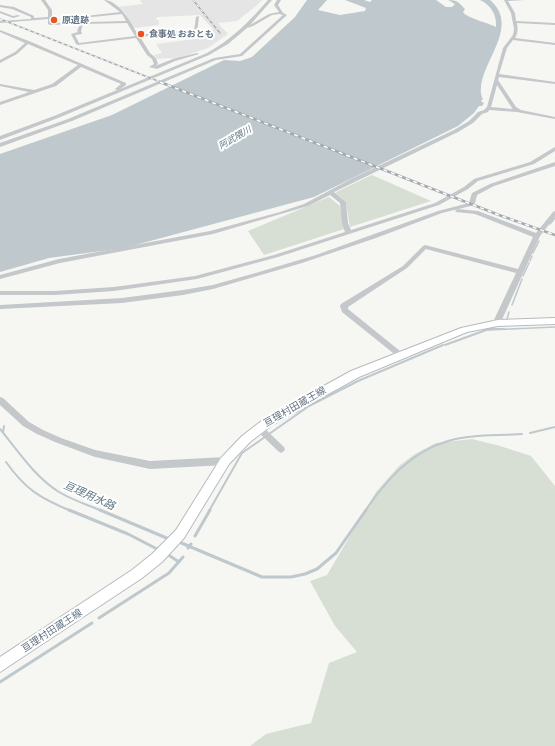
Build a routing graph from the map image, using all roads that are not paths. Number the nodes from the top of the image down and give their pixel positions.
1 (43, 0) edge
2 (106, 0) edge
3 (270, 0) edge
4 (279, 0) edge
5 (506, 0) edge
6 (523, 0) edge
7 (1, 6) edge
8 (0, 12) edge
9 (123, 13) junction
10 (280, 13) junction
11 (30, 17) junction
12 (198, 17) dead end
13 (51, 18) junction
14 (0, 22) edge
15 (128, 22) junction
16 (514, 22) junction
17 (82, 23) junction
18 (555, 24) edge
19 (247, 27) junction
20 (0, 32) edge
21 (137, 36) junction
22 (512, 39) junction
23 (28, 42) junction
24 (507, 44) junction
25 (555, 44) edge
26 (221, 47) junction
27 (12, 55) junction
28 (0, 56) edge
29 (183, 58) junction
30 (0, 62) edge
31 (81, 65) junction
32 (164, 73) junction
33 (497, 76) junction
34 (555, 83) edge
35 (0, 85) edge
36 (35, 92) junction
37 (108, 96) junction
38 (0, 104) edge
39 (488, 108) junction
40 (522, 112) junction
41 (555, 118) edge
42 (0, 138) edge
43 (0, 145) edge
44 (555, 149) edge
45 (555, 164) edge
46 (331, 193) junction
47 (437, 204) junction
48 (443, 211) junction
49 (555, 213) edge
50 (409, 224) junction
51 (349, 233) junction
52 (537, 236) junction
53 (521, 272) junction
54 (0, 277) edge
55 (0, 293) edge
56 (26, 293) junction
57 (0, 297) edge
58 (0, 307) edge
59 (555, 321) edge
60 (497, 322) junction
61 (401, 355) junction
62 (0, 400) edge
63 (259, 428) junction
64 (281, 449) dead end
65 (225, 461) junction
66 (0, 665) edge

1 - 13 street
2 - 9 street
3 - 19 street
4 - 10 street
5 - 6 street
5 - 16 street
5 - 24 street
7 - 11 street
8 - 11 street
9 - 13 street
9 - 15 street
10 - 19 street
10 - 43 street
11 - 13 street
11 - 14 street
12 - 21 street
13 - 17 street
15 - 17 street
15 - 21 street
16 - 18 street
16 - 22 street
17 - 21 street
19 - 26 street
20 - 23 street
21 - 29 street
22 - 24 street
22 - 25 street
23 - 27 street
23 - 31 street
24 - 33 street
26 - 29 street
26 - 32 street
27 - 28 street
27 - 30 street
29 - 32 street
31 - 36 street
31 - 37 street
32 - 37 street
33 - 34 street
33 - 39 street
33 - 40 street
35 - 36 street
36 - 38 street
37 - 42 street
39 - 40 street
39 - 46 street
40 - 41 street
44 - 47 street
45 - 48 street
46 - 51 street
46 - 54 street
47 - 50 street
47 - 51 street
48 - 50 street
48 - 52 street
49 - 52 street
50 - 58 street
51 - 56 street
52 - 53 street
53 - 60 street
53 - 61 street
55 - 56 street
56 - 57 street
59 - 60 main road, 亘理村田蔵王線
60 - 61 main road, 亘理村田蔵王線
61 - 63 main road, 亘理村田蔵王線
62 - 65 street
63 - 64 street
63 - 65 main road, 亘理村田蔵王線
65 - 66 main road, 亘理村田蔵王線

